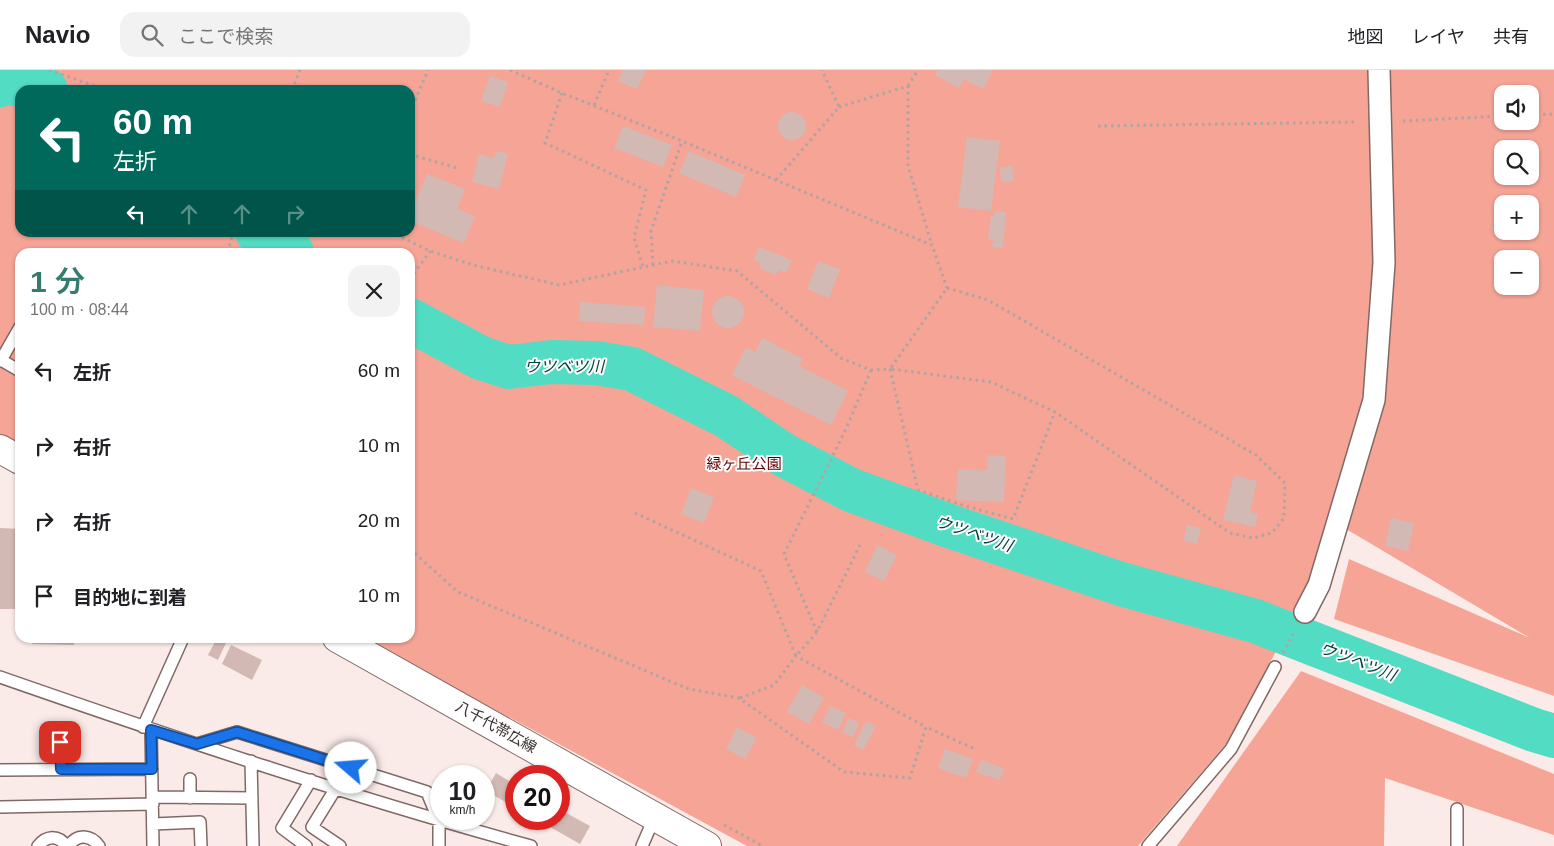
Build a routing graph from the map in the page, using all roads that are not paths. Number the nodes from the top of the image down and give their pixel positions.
1 (1379, 70) edge
2 (15, 336) edge
3 (0, 361) edge
4 (15, 368) edge
5 (0, 449) edge
6 (15, 457) edge
7 (1305, 612) road end
8 (181, 643) edge
9 (345, 643) edge
10 (1275, 667) road end
11 (0, 677) edge
12 (147, 728) junction
13 (60, 742) dead end
14 (197, 744) junction
15 (251, 761) junction
16 (61, 769) junction
17 (152, 769) junction
18 (0, 770) edge
19 (190, 779) dead end
20 (312, 780) junction
21 (336, 788) junction
22 (430, 797) edge
23 (190, 798) junction
24 (252, 798) junction
25 (152, 801) junction
26 (0, 807) edge
27 (1457, 809) dead end
28 (654, 816) junction
29 (430, 818) edge
30 (152, 824) junction
31 (439, 830) edge
32 (472, 830) edge
33 (38, 846) edge
34 (68, 846) edge
35 (99, 846) edge
36 (153, 846) edge
37 (201, 846) edge
38 (253, 846) edge
39 (306, 846) edge
40 (340, 846) edge
41 (440, 846) edge
42 (531, 846) edge
43 (642, 846) edge
44 (707, 846) edge
45 (1148, 846) edge
46 (1457, 846) edge

1 - 7 street
2 - 3 lane
3 - 4 lane
5 - 6 main road
8 - 12 lane
9 - 28 main road, 八千代帯広線
10 - 45 lane
11 - 12 lane
12 - 14 lane
12 - 17 lane
13 - 16 lane
14 - 15 lane
14 - 22 lane
15 - 20 lane
15 - 24 lane
16 - 17 lane
16 - 18 lane
17 - 25 lane
19 - 23 lane
20 - 21 lane
20 - 39 lane
21 - 29 lane
21 - 40 lane
23 - 24 lane
23 - 25 lane
24 - 38 lane
25 - 26 lane
25 - 30 lane
27 - 46 lane
28 - 43 lane
28 - 44 main road, 八千代帯広線
30 - 36 lane
30 - 37 lane
31 - 41 lane
32 - 42 lane
33 - 34 lane
34 - 35 lane

